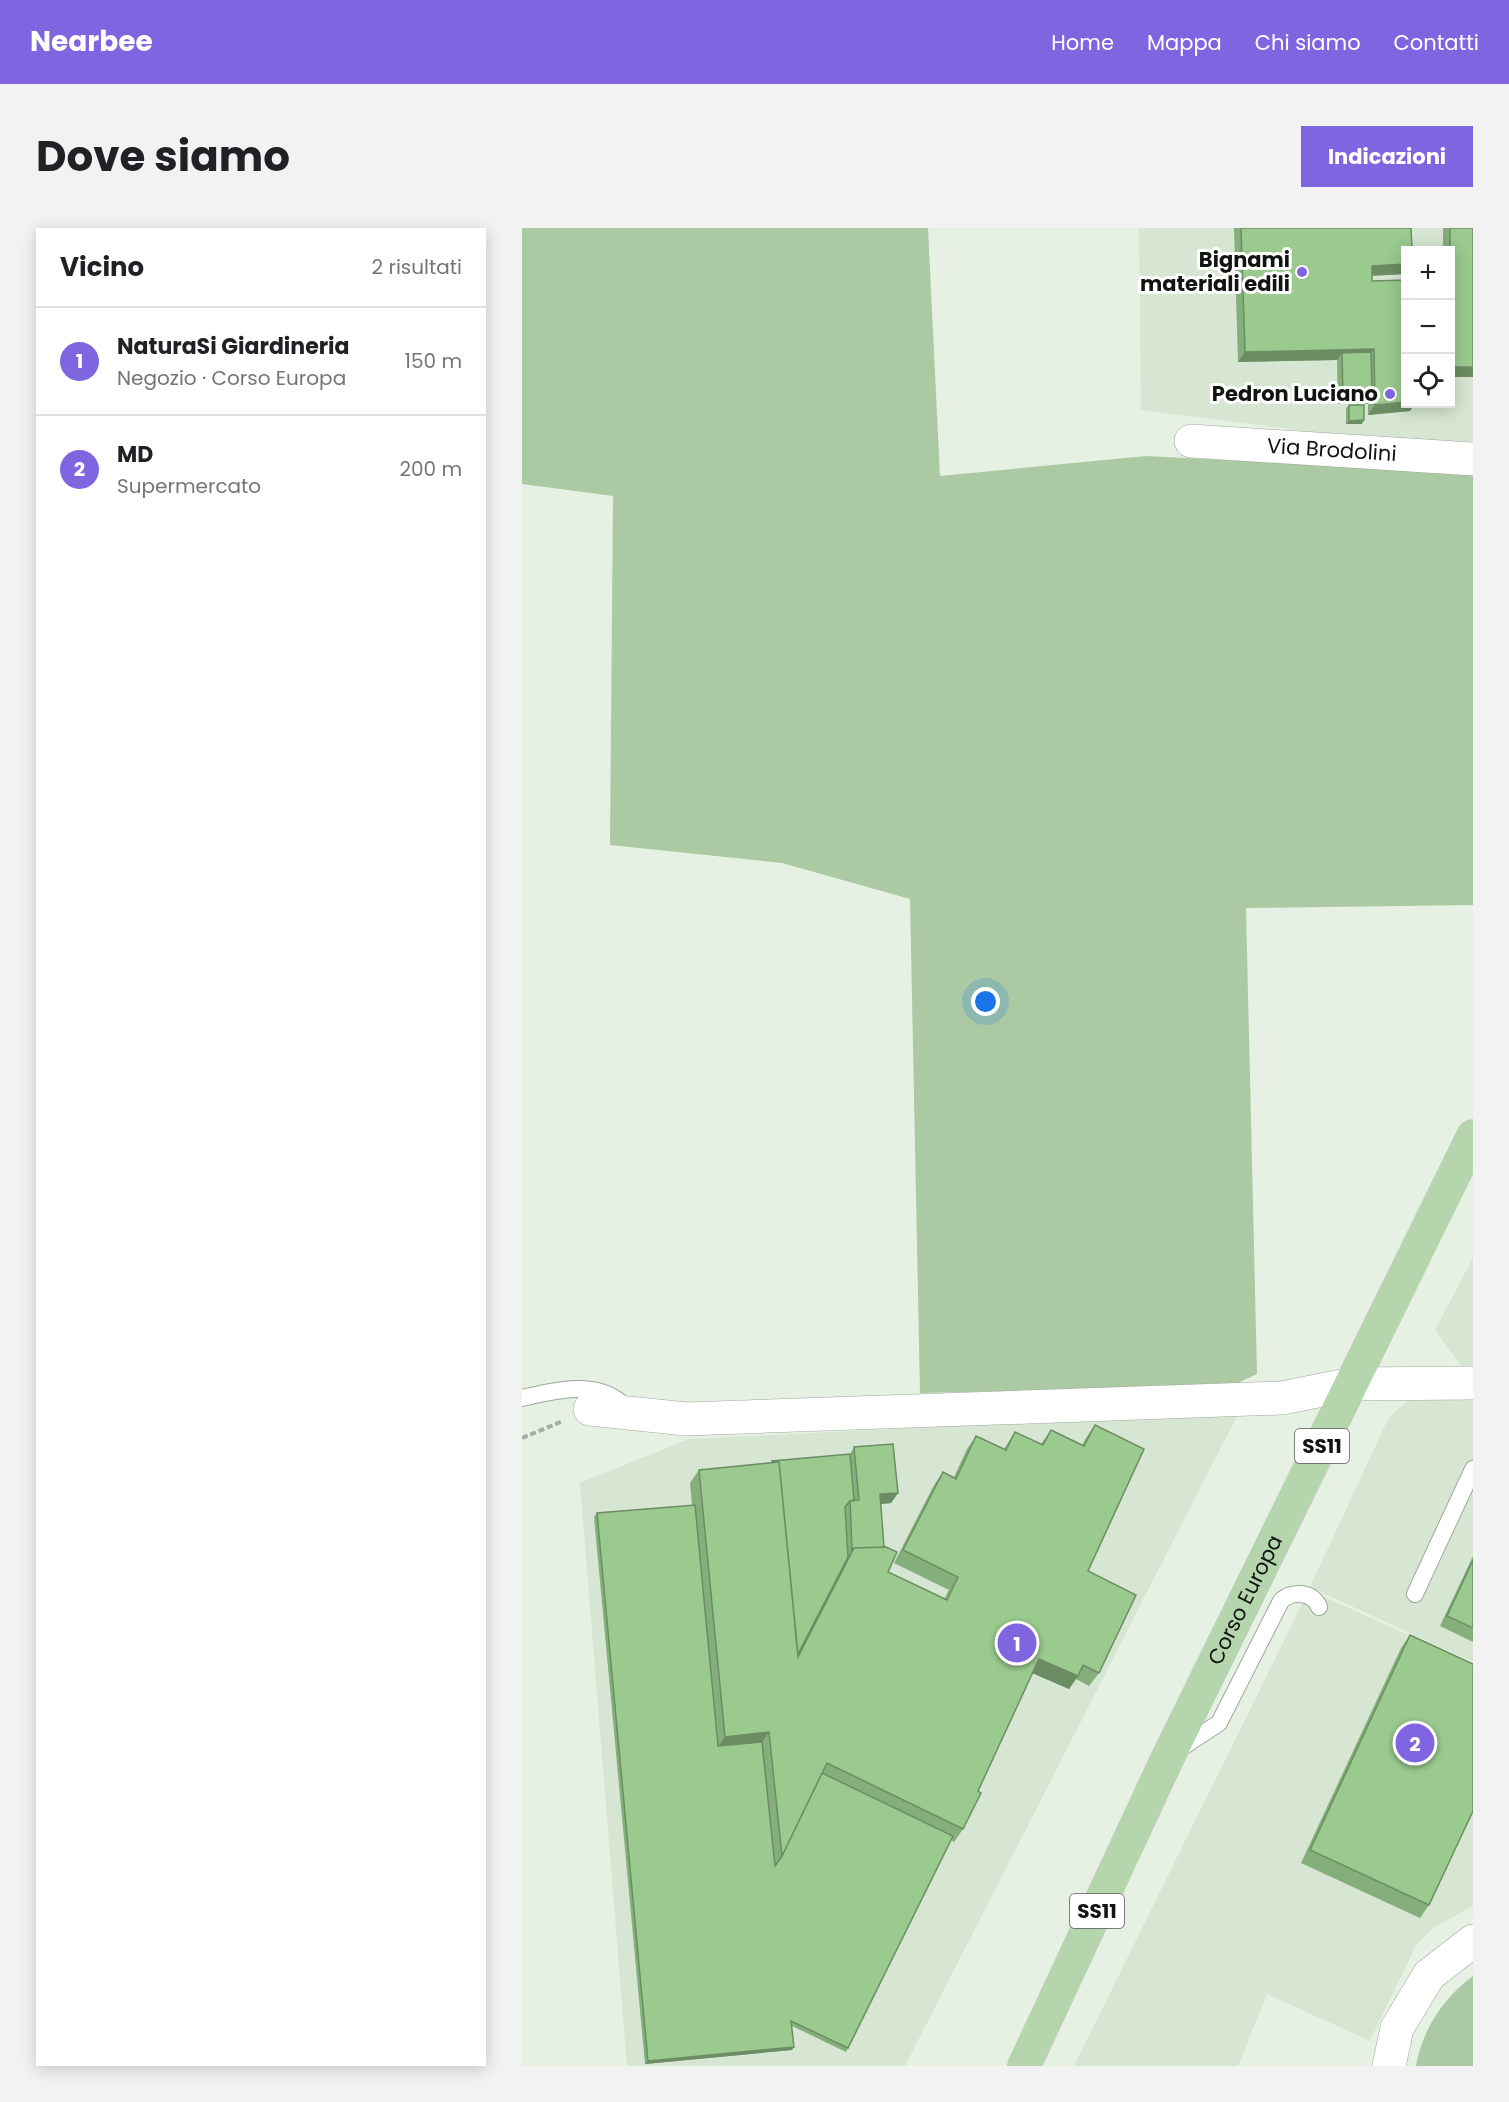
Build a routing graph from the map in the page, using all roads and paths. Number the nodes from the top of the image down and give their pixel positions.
1 (1191, 441) dead end
2 (1473, 459) edge
3 (1473, 1136) edge
4 (1473, 1383) edge
5 (1352, 1384) junction
6 (522, 1398) edge
7 (590, 1409) joint
8 (635, 1414) junction
9 (522, 1438) edge
10 (1473, 1469) edge
11 (1415, 1594) dead end
12 (1319, 1607) dead end
13 (1169, 1755) junction
14 (1473, 1941) edge
15 (1024, 2066) edge
16 (1389, 2066) edge

1 - 2 street, Via Brodolini
3 - 5 main road, Corso Europa / SS11
4 - 5 street
5 - 8 street
5 - 13 main road, Corso Europa / SS11
6 - 8 lane
7 - 8 street
7 - 9 path
10 - 11 lane
12 - 13 lane
13 - 15 main road, Corso Europa / SS11
14 - 16 street

